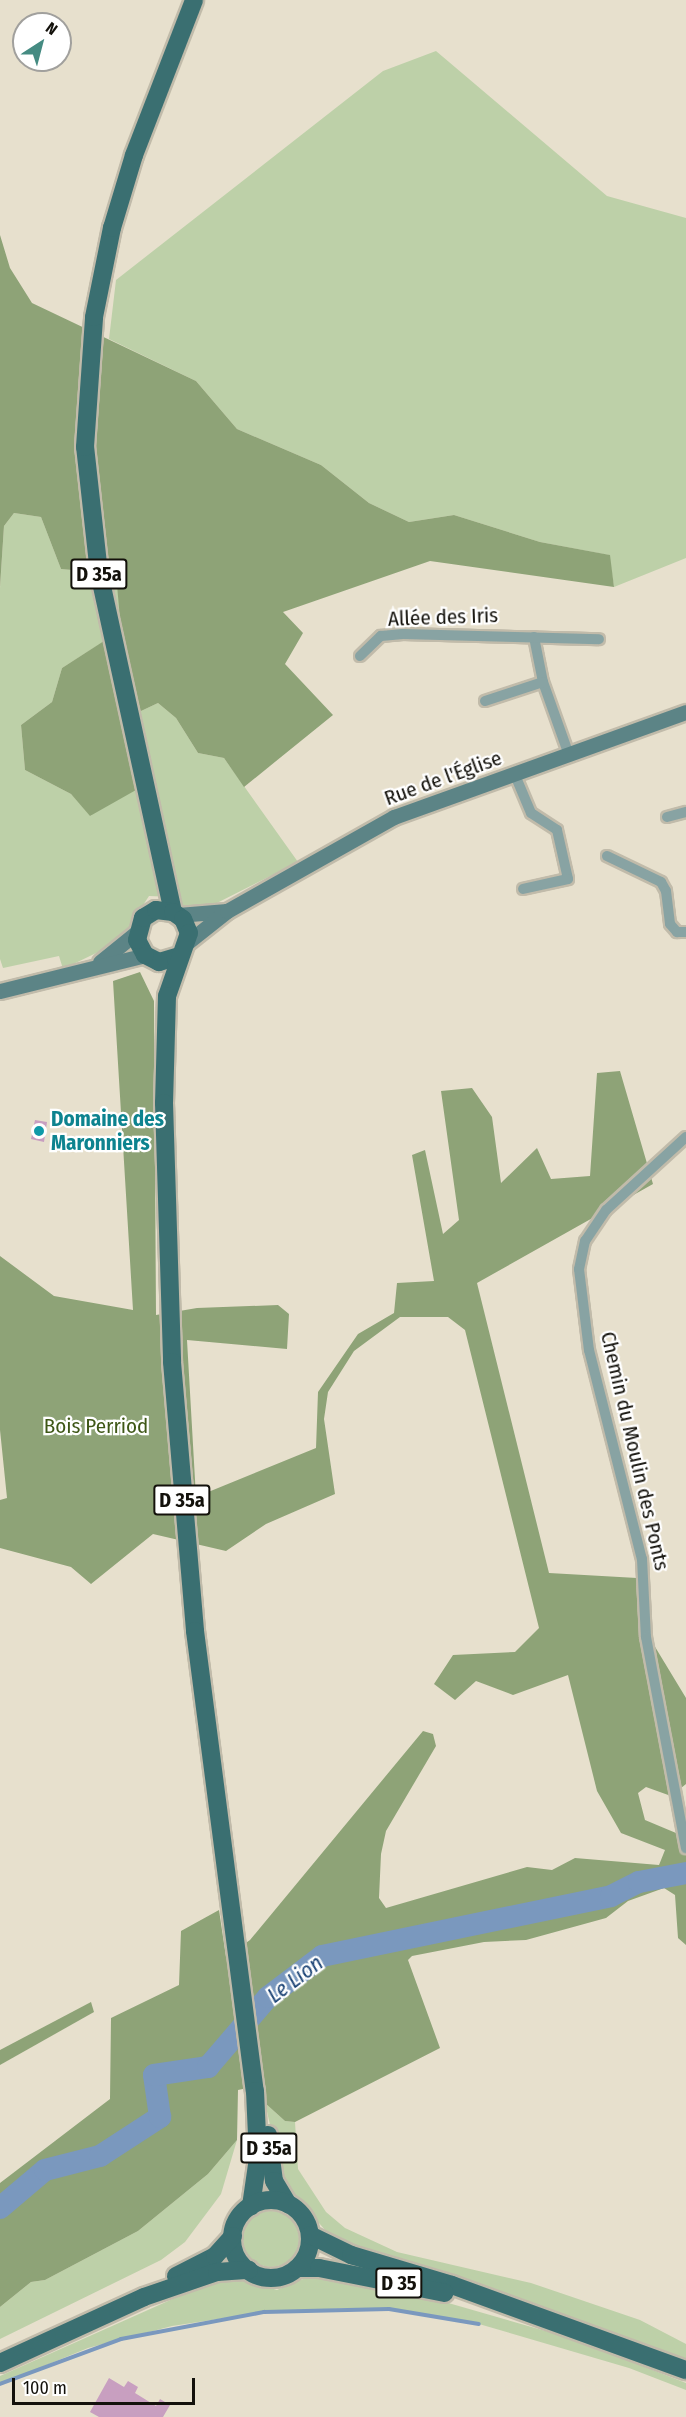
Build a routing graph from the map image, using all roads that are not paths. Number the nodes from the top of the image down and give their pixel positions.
1 (194, 0) edge
2 (534, 637) junction
3 (599, 639) dead end
4 (360, 657) dead end
5 (543, 682) junction
6 (485, 701) dead end
7 (686, 712) edge
8 (568, 755) junction
9 (515, 775) junction
10 (686, 812) edge
11 (667, 816) dead end
12 (607, 856) dead end
13 (523, 889) dead end
14 (227, 911) junction
15 (166, 912) junction
16 (137, 932) junction
17 (686, 932) edge
18 (184, 949) junction
19 (152, 959) junction
20 (98, 964) junction
21 (0, 991) edge
22 (167, 996) junction
23 (686, 1137) edge
24 (686, 1848) edge
25 (255, 2091) junction
26 (288, 2204) junction
27 (250, 2206) junction
28 (310, 2235) junction
29 (233, 2236) junction
30 (297, 2268) junction
31 (249, 2270) junction
32 (144, 2297) junction
33 (500, 2304) junction
34 (0, 2363) edge
35 (686, 2370) edge

1 - 15 main road, D 35a
2 - 3 street, Allée des Iris
2 - 4 street, Allée des Iris
2 - 5 street
5 - 6 street
5 - 8 street
7 - 8 street, Rue de l'Église
8 - 9 street, Rue de l'Église
9 - 13 street
9 - 14 street, Rue de l'Église
10 - 11 street
12 - 17 street
14 - 15 street, Rue de l'Église
14 - 18 street, Rue de l'Église
15 - 16 main road
15 - 18 main road
16 - 19 main road
16 - 20 street
18 - 19 main road
18 - 22 main road, D 35a
19 - 20 street
19 - 22 main road, D 35a
20 - 21 street
22 - 25 main road, D 35a
23 - 24 street, Chemin du Moulin des Ponts
25 - 26 main road, D 35a
25 - 27 main road, D 35a
26 - 27 main road
26 - 28 main road
27 - 29 main road
28 - 30 main road
28 - 33 main road, D 35
29 - 31 main road
29 - 32 main road
30 - 31 main road
30 - 33 main road, D 35
31 - 32 main road
32 - 34 main road
33 - 35 main road, D 35

